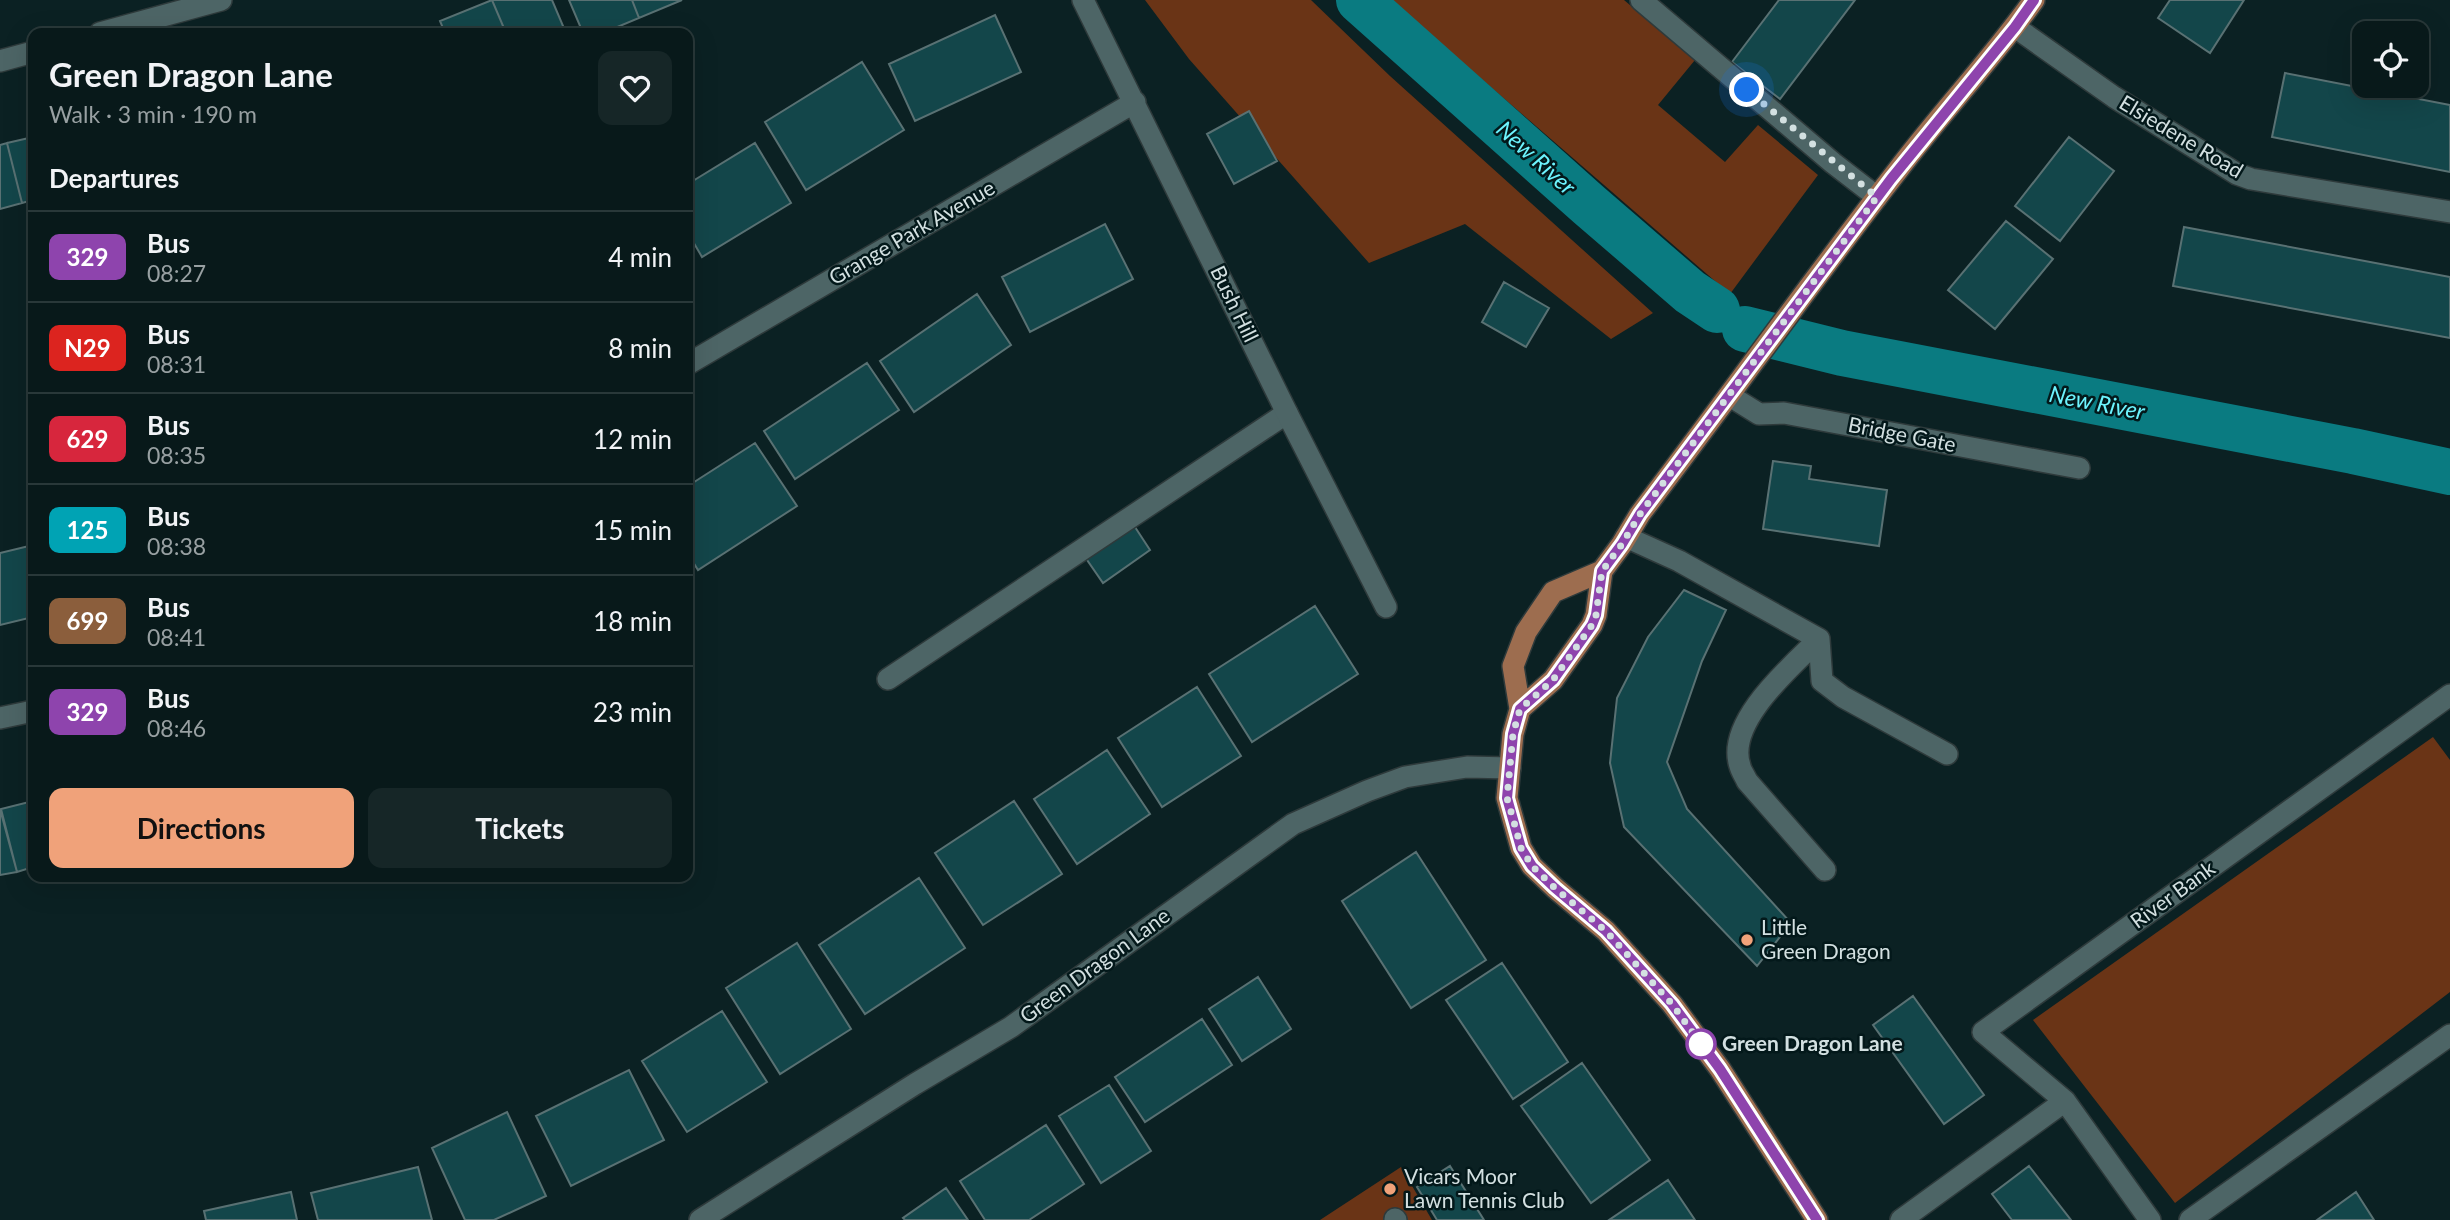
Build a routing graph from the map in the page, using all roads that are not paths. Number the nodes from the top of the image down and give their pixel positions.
1 (221, 0) edge
2 (1083, 0) edge
3 (1641, 0) edge
4 (2034, 0) edge
5 (2015, 27) junction
6 (118, 28) edge
7 (28, 53) edge
8 (0, 61) edge
9 (1135, 102) junction
10 (1877, 197) junction
11 (2450, 212) edge
12 (693, 361) edge
13 (1730, 396) junction
14 (1287, 413) junction
15 (2079, 468) dead end
16 (1626, 537) junction
17 (1602, 571) junction
18 (1385, 607) dead end
19 (1819, 639) junction
20 (888, 679) dead end
21 (2450, 695) edge
22 (1520, 709) junction
23 (28, 712) edge
24 (0, 718) edge
25 (1947, 754) dead end
26 (1510, 768) junction
27 (1825, 870) dead end
28 (2450, 1035) edge
29 (2065, 1101) junction
30 (700, 1220) edge
31 (1817, 1220) edge
32 (1901, 1220) edge
33 (2150, 1220) edge
34 (2190, 1220) edge

1 - 6 street
2 - 9 street, Bush Hill
3 - 10 street
4 - 5 main road
5 - 10 main road
5 - 11 street, Elsiedene Road
7 - 8 street
9 - 12 street, Grange Park Avenue
9 - 14 street, Bush Hill
10 - 13 main road
13 - 15 street, Bridge Gate
13 - 16 main road
14 - 18 street, Bush Hill
14 - 20 street
16 - 17 main road
16 - 19 street
17 - 22 main road
17 - 22 main road
19 - 25 street
19 - 27 street
21 - 29 street, River Bank
22 - 26 main road
23 - 24 street
26 - 30 street, Green Dragon Lane
26 - 31 main road
28 - 34 street
29 - 32 street
29 - 33 street, River Bank

